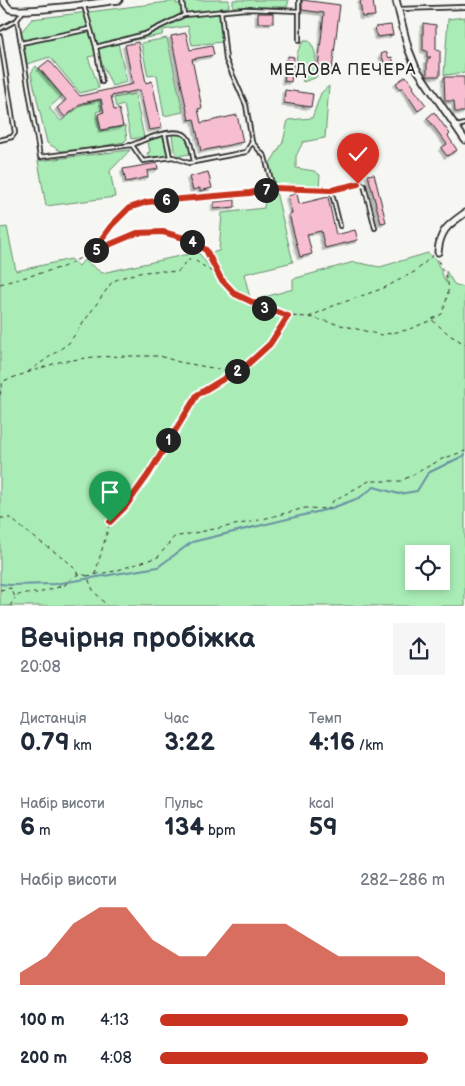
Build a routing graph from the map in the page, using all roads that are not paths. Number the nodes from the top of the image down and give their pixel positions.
1 (3, 0) edge
2 (119, 0) edge
3 (182, 0) edge
4 (300, 0) edge
5 (396, 0) edge
6 (84, 4) junction
7 (465, 7) edge
8 (24, 9) junction
9 (397, 9) junction
10 (221, 11) junction
11 (299, 11) junction
12 (184, 15) junction
13 (17, 20) junction
14 (0, 29) edge
15 (90, 29) junction
16 (0, 36) edge
17 (299, 41) dead end
18 (21, 43) junction
19 (96, 47) junction
20 (102, 82) dead end
21 (465, 124) edge
22 (455, 126) junction
23 (165, 134) junction
24 (0, 140) edge
25 (465, 140) edge
26 (252, 142) junction
27 (132, 145) junction
28 (170, 157) junction
29 (194, 162) junction
30 (331, 190) junction
31 (465, 213) edge
32 (340, 226) dead end
33 (375, 228) dead end
34 (438, 252) road end

1 - 8 street
2 - 6 street
3 - 12 lane
4 - 11 lane
5 - 9 street
6 - 8 street
6 - 15 lane
7 - 9 lane
8 - 13 lane
9 - 22 street
10 - 11 lane
10 - 12 lane
10 - 26 lane
11 - 17 lane
12 - 19 lane
13 - 14 lane
13 - 18 lane
15 - 18 lane
15 - 19 lane
16 - 24 lane
18 - 27 lane
19 - 20 lane
21 - 22 lane
22 - 25 street
23 - 27 lane
23 - 28 lane
23 - 29 lane
26 - 29 lane
26 - 30 lane
27 - 28 lane
28 - 29 lane
30 - 32 lane
30 - 33 lane
31 - 34 street

